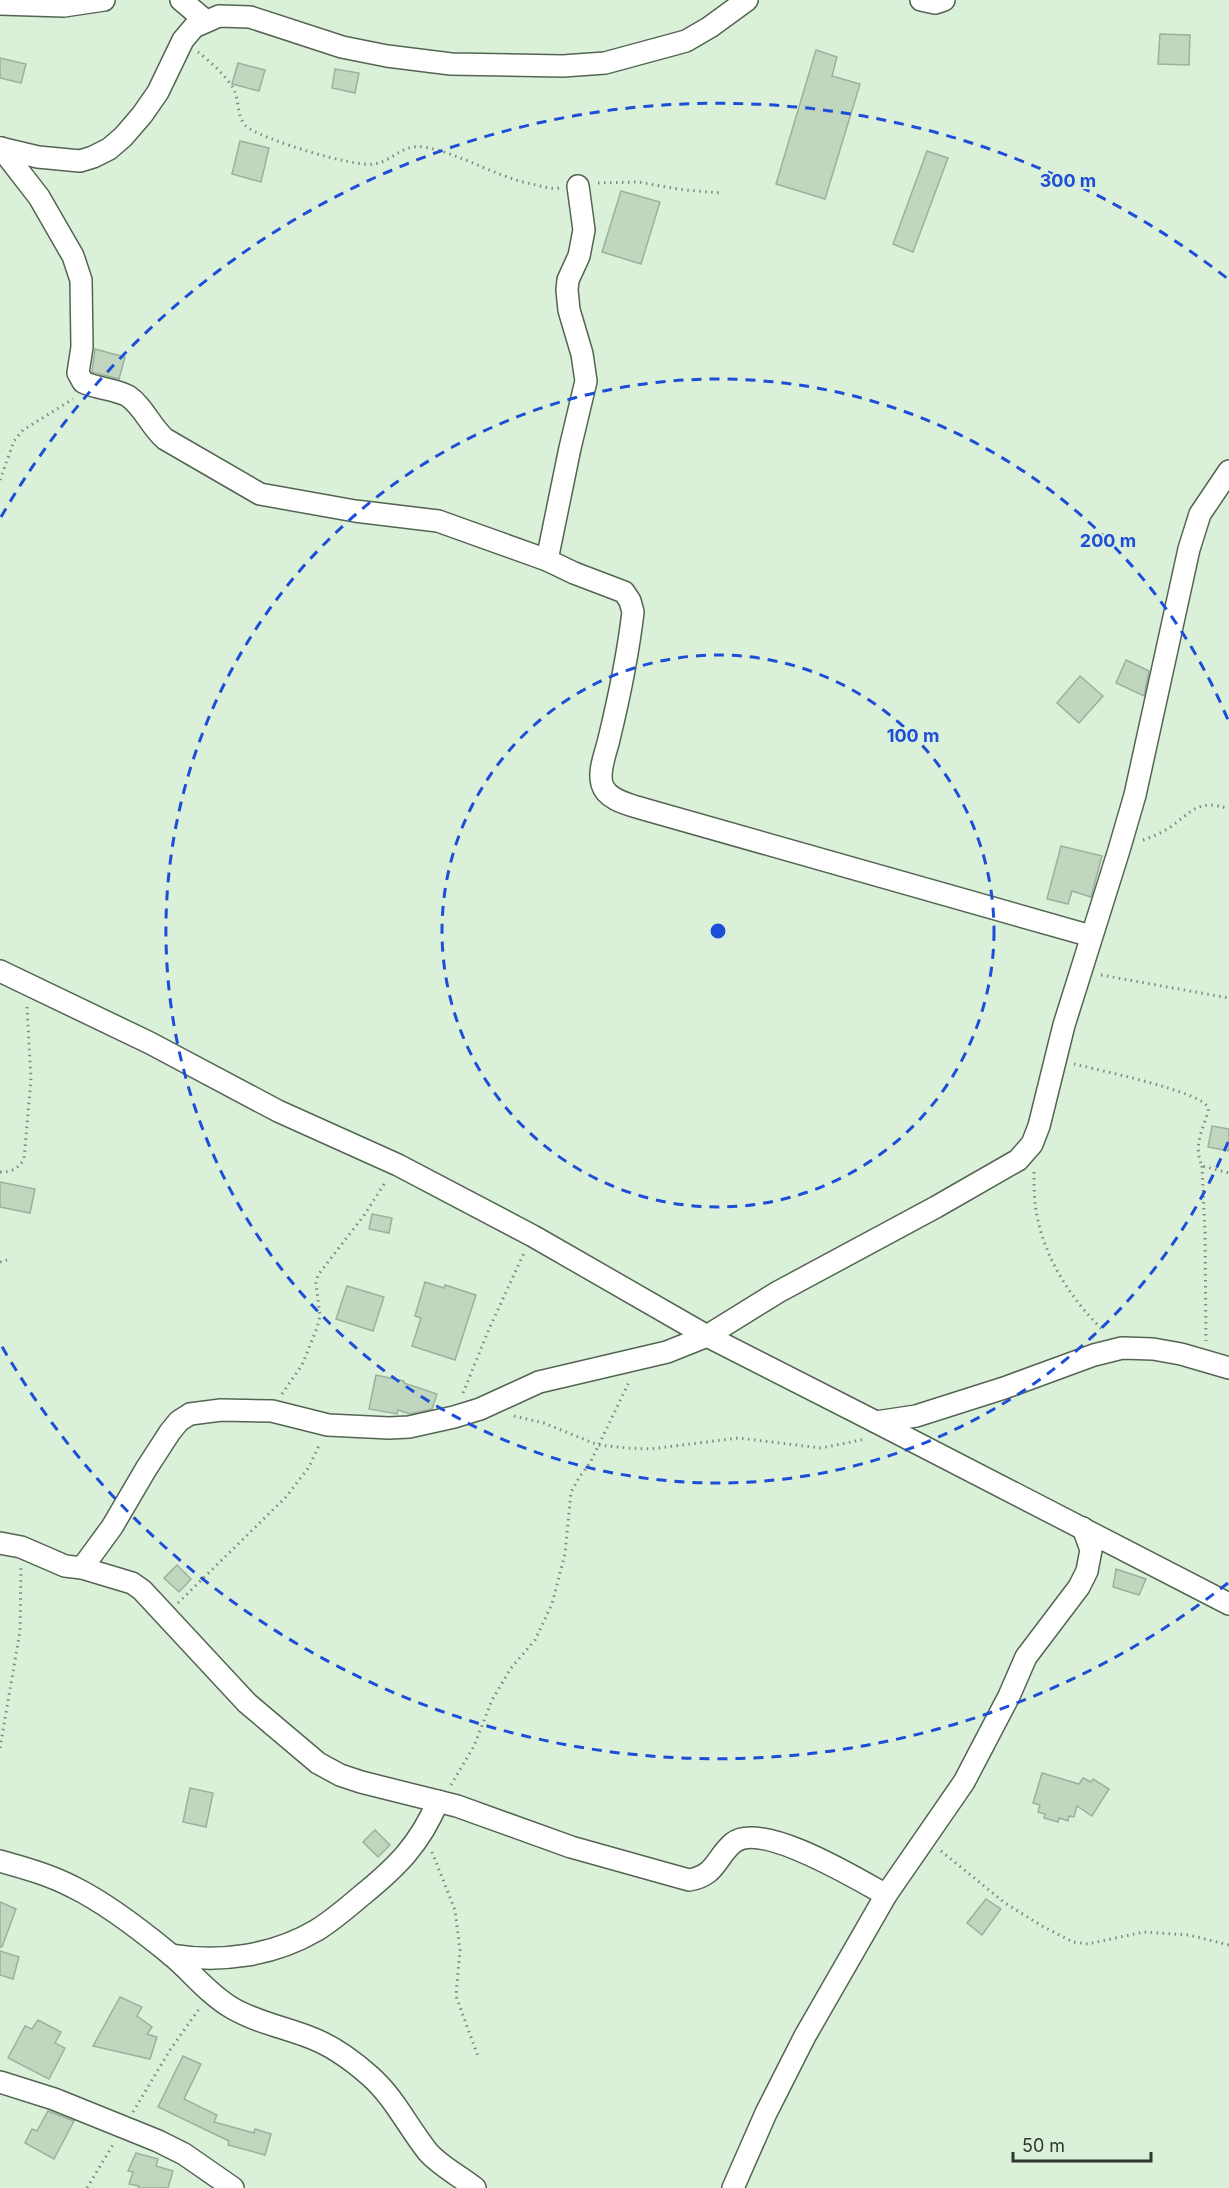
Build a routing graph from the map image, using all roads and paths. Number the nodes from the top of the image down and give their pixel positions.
1 (104, 0) edge
2 (181, 0) edge
3 (746, 0) edge
4 (921, 0) edge
5 (944, 0) edge
6 (41, 2) edge
7 (0, 4) edge
8 (206, 21) junction
9 (183, 40) junction
10 (1, 148) edge
11 (578, 186) junction
12 (723, 193) dead end
13 (93, 387) junction
14 (1229, 471) edge
15 (0, 480) edge
16 (547, 560) junction
17 (1229, 809) edge
18 (1119, 850) junction
19 (1091, 936) junction
20 (0, 971) edge
21 (1080, 971) junction
22 (28, 986) junction
23 (1229, 998) edge
24 (1055, 1059) junction
25 (1032, 1144) junction
26 (398, 1165) junction
27 (1202, 1166) junction
28 (0, 1172) edge
29 (1229, 1173) edge
30 (533, 1236) junction
31 (8, 1260) dead end
32 (0, 1262) edge
33 (707, 1336) junction
34 (1122, 1348) junction
35 (1206, 1361) junction
36 (1229, 1368) edge
37 (636, 1374) dead end
38 (480, 1409) junction
39 (272, 1411) junction
40 (454, 1417) junction
41 (876, 1422) junction
42 (328, 1425) junction
43 (896, 1433) junction
44 (598, 1445) junction
45 (1083, 1528) junction
46 (0, 1543) edge
47 (21, 1547) junction
48 (82, 1568) junction
49 (1229, 1604) edge
50 (166, 1616) junction
51 (0, 1748) edge
52 (439, 1801) junction
53 (424, 1828) junction
54 (926, 1838) junction
55 (0, 1861) edge
56 (886, 1896) junction
57 (1229, 1945) edge
58 (171, 1955) junction
59 (210, 1992) junction
60 (479, 2059) dead end
61 (0, 2082) edge
62 (124, 2126) junction
63 (87, 2188) edge
64 (233, 2188) edge
65 (475, 2188) edge
66 (734, 2188) edge

1 - 6 street
2 - 8 street
3 - 8 street
4 - 5 street
6 - 7 street
8 - 9 street
9 - 10 street
9 - 11 path
10 - 13 street
11 - 12 path
11 - 16 street
13 - 15 path
13 - 16 street
14 - 18 street
16 - 19 street
17 - 18 path
18 - 19 street
19 - 21 street
20 - 22 street
21 - 23 path
21 - 24 street
22 - 26 street
22 - 28 path
24 - 25 street
24 - 27 path
25 - 33 street
25 - 34 path
26 - 30 street
26 - 39 path
27 - 29 path
27 - 35 path
30 - 33 street
30 - 40 path
31 - 32 path
33 - 38 street
33 - 41 street
34 - 35 street
34 - 41 street
35 - 36 street
37 - 44 path
38 - 40 street
38 - 44 path
39 - 42 street
39 - 48 street
40 - 42 street
41 - 43 street
42 - 50 path
43 - 44 path
43 - 45 street
44 - 52 path
45 - 49 street
45 - 54 street
46 - 47 street
47 - 48 street
47 - 51 path
48 - 50 street
50 - 52 street
52 - 53 street
52 - 56 street
53 - 58 street
53 - 60 path
54 - 56 street
54 - 57 path
55 - 58 street
56 - 66 street
58 - 59 street
59 - 62 path
59 - 65 street
61 - 62 street
62 - 63 path
62 - 64 street

